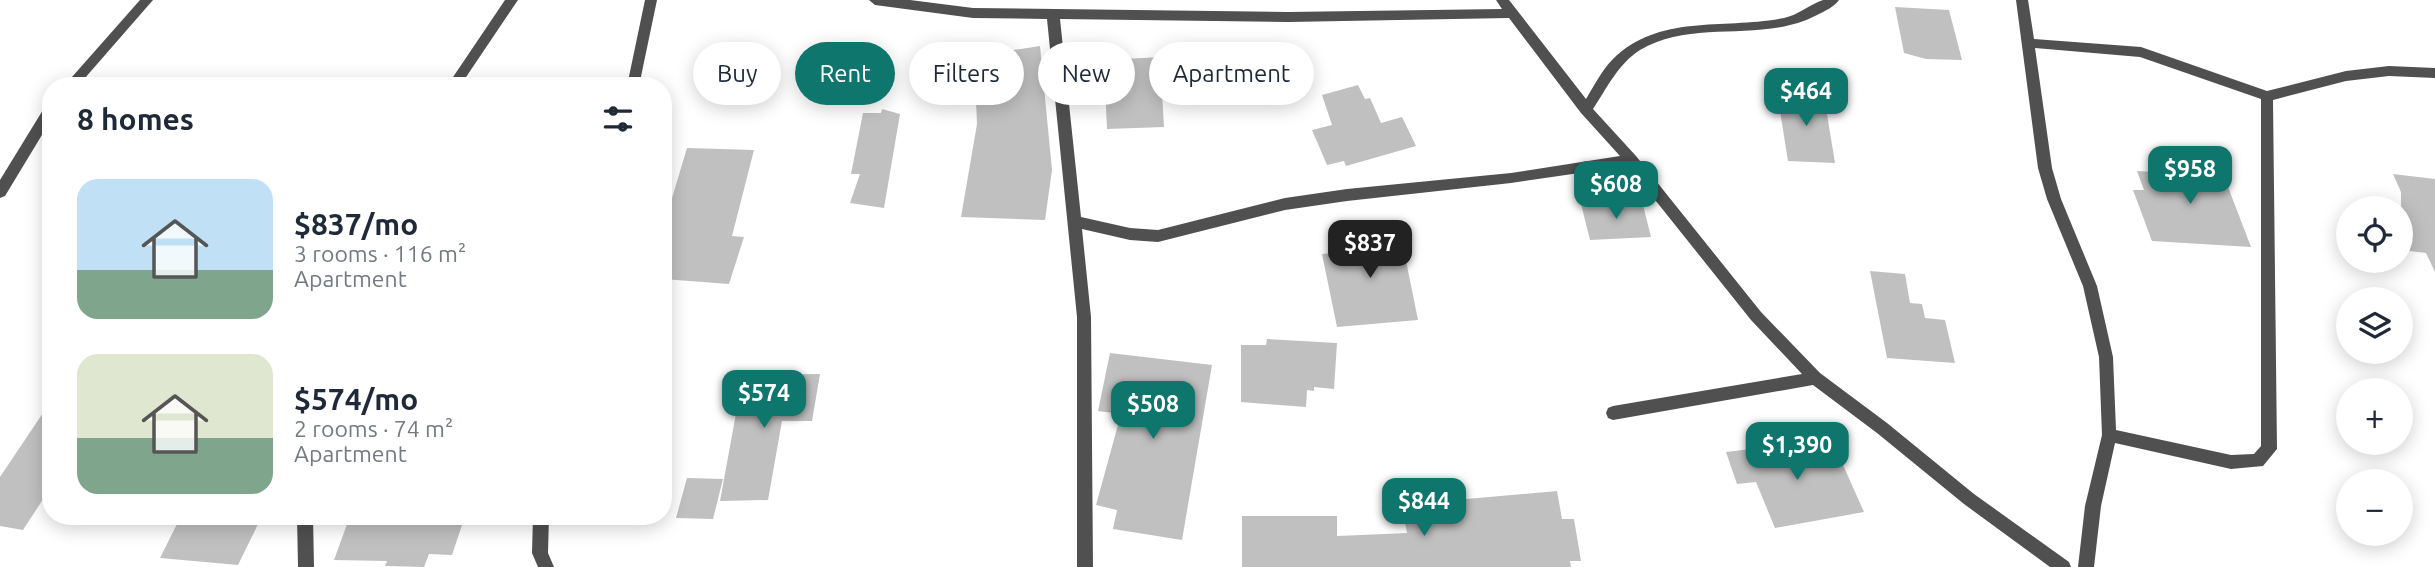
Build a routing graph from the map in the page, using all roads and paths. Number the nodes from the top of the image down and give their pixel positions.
1 (147, 0) edge
2 (512, 0) edge
3 (651, 0) edge
4 (875, 0) edge
5 (1502, 0) edge
6 (1833, 0) edge
7 (2022, 0) edge
8 (1510, 13) junction
9 (1053, 14) junction
10 (2027, 43) junction
11 (2435, 73) edge
12 (78, 77) edge
13 (459, 77) edge
14 (635, 77) edge
15 (2267, 96) junction
16 (1586, 109) junction
17 (42, 121) edge
18 (1631, 160) junction
19 (0, 192) edge
20 (1076, 222) junction
21 (1815, 377) junction
22 (1614, 413) dead end
23 (2109, 435) junction
24 (305, 525) edge
25 (541, 525) edge
26 (306, 567) edge
27 (546, 567) edge
28 (1085, 567) edge
29 (2063, 567) edge
30 (2086, 567) edge

1 - 12 street
2 - 13 street
3 - 14 street
4 - 9 street
5 - 8 street
6 - 16 street
7 - 10 street
8 - 9 street
8 - 16 street
9 - 20 street
10 - 15 street
10 - 23 street
11 - 15 street
15 - 23 street
16 - 18 street
17 - 19 street
18 - 20 street
18 - 21 street
20 - 28 street
21 - 22 street
21 - 29 street
23 - 30 street
24 - 26 street
25 - 27 street

